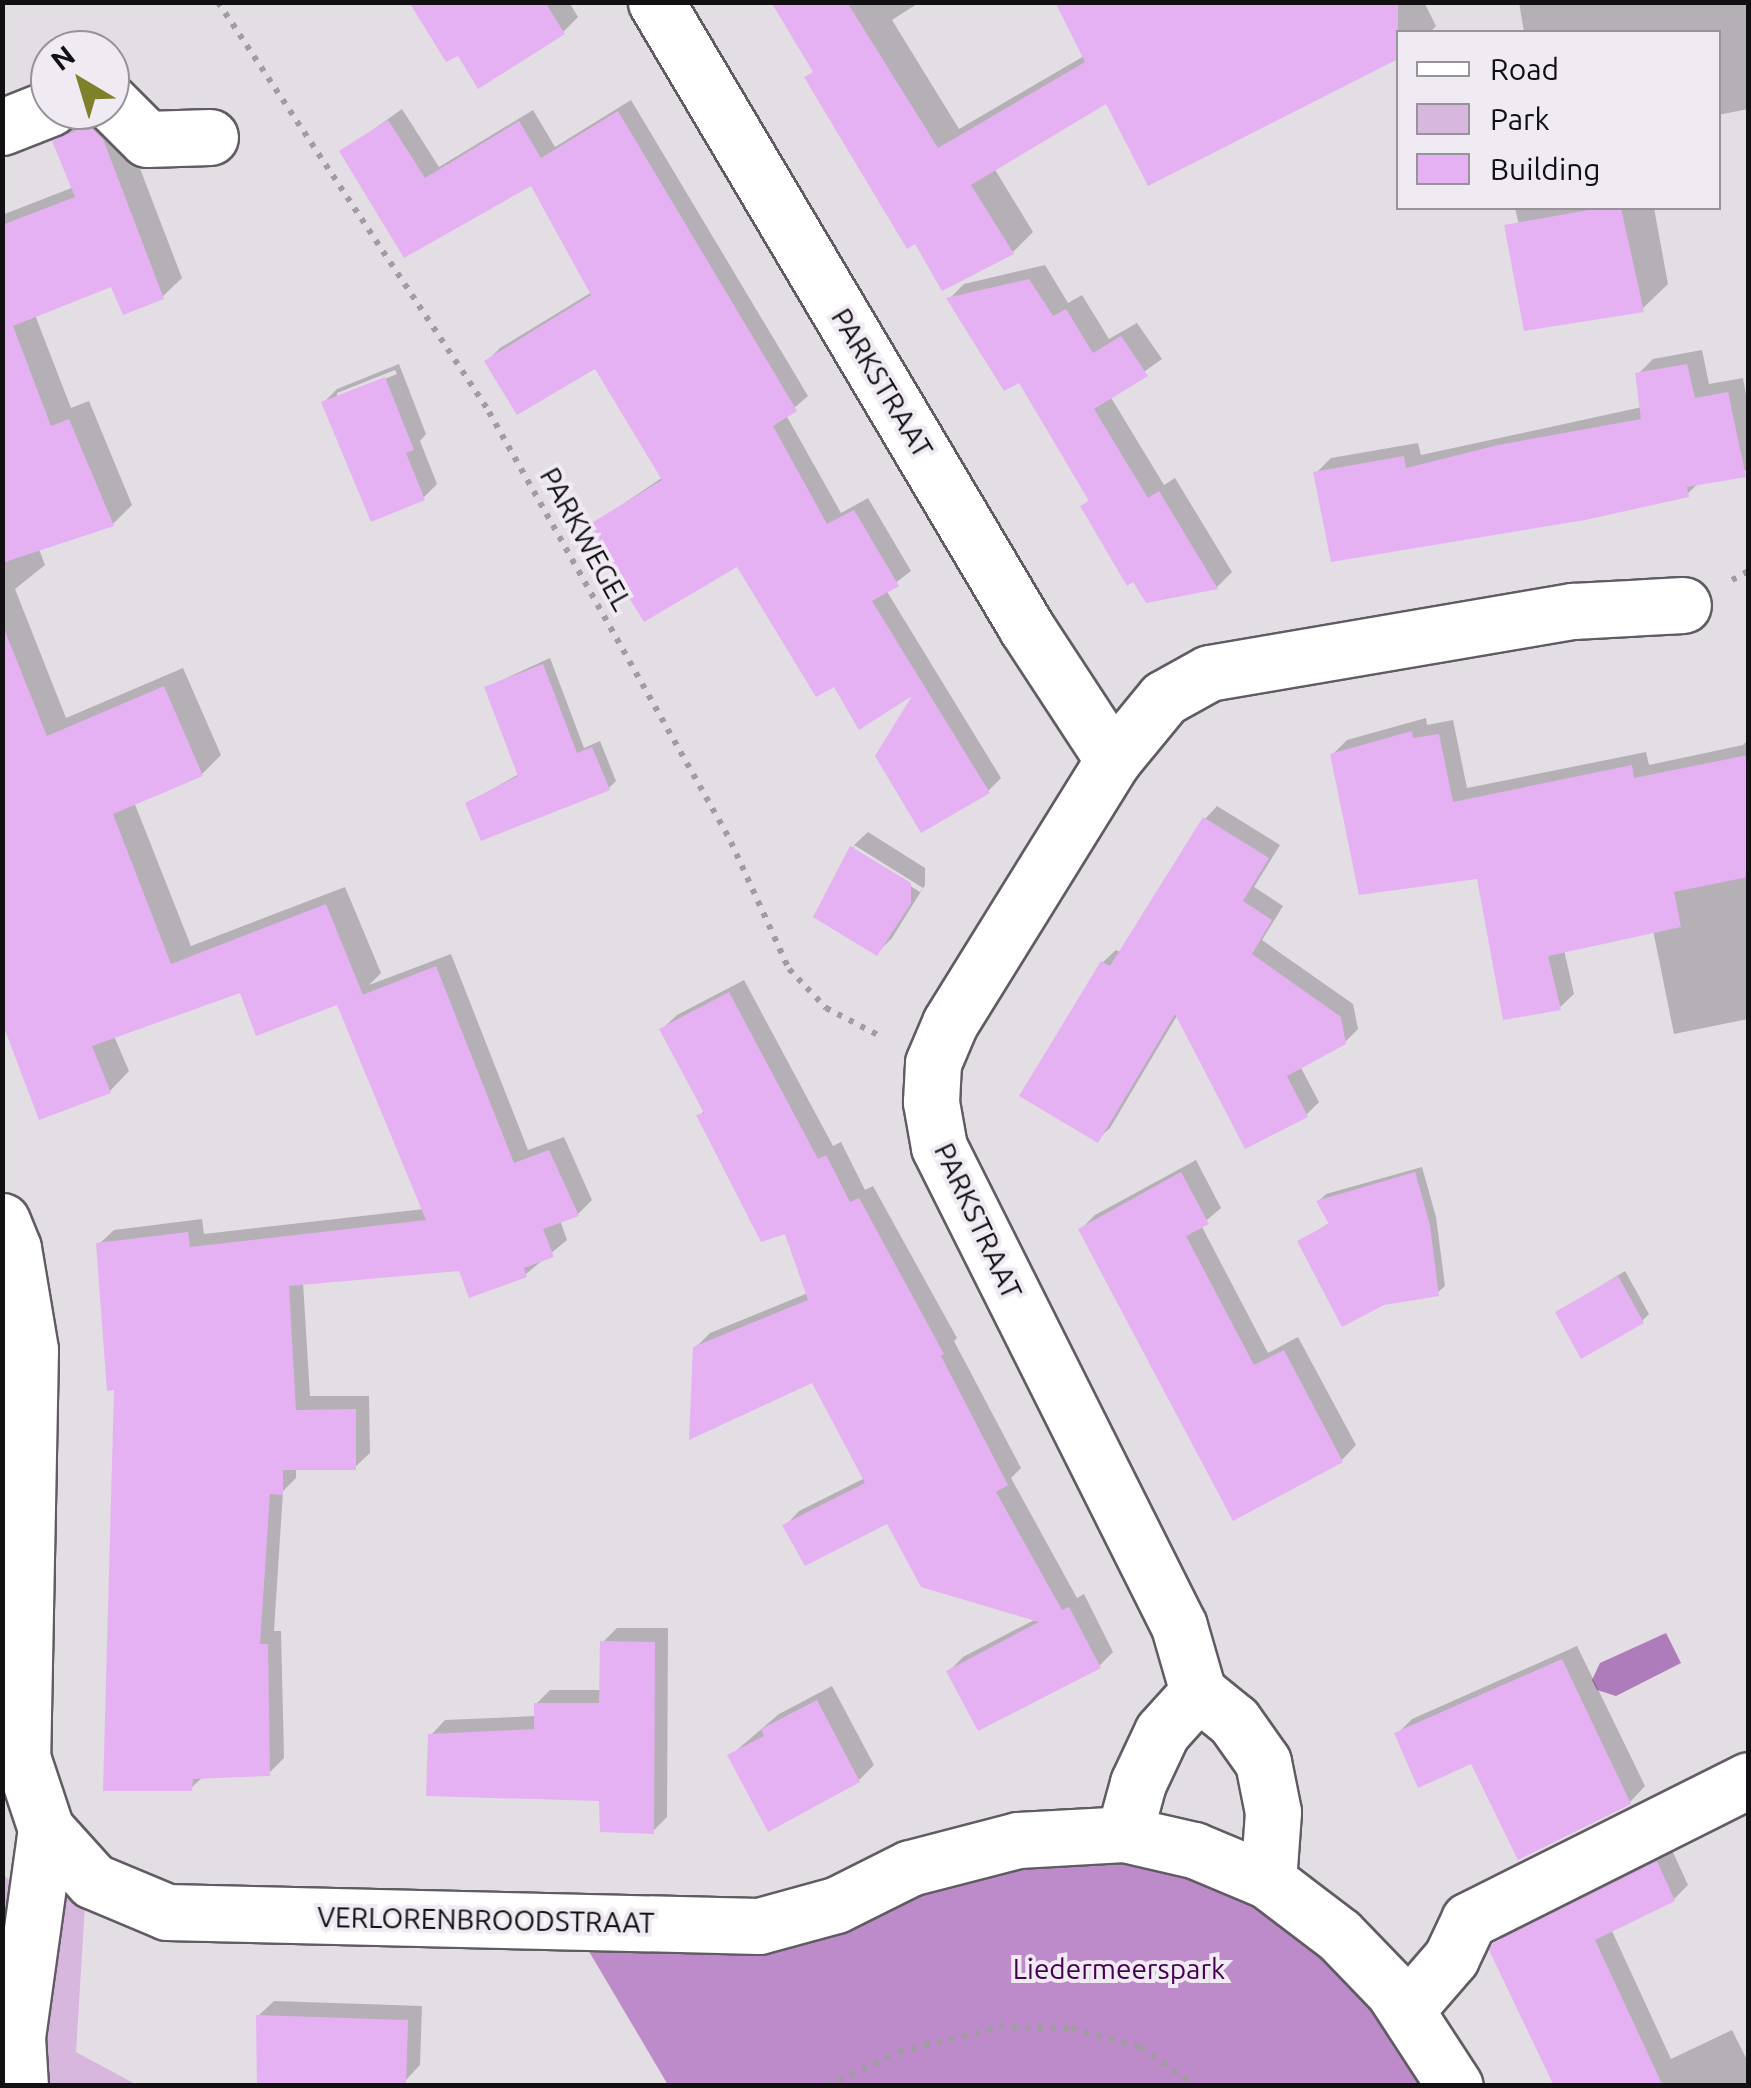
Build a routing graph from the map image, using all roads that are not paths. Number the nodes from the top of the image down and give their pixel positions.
1 (656, 2) edge
2 (30, 116) edge
3 (130, 122) edge
4 (2, 127) edge
5 (210, 136) dead end
6 (1682, 606) dead end
7 (1114, 760) junction
8 (2, 1221) edge
9 (1198, 1692) junction
10 (1748, 1780) edge
11 (46, 1830) junction
12 (1124, 1834) junction
13 (1268, 1880) junction
14 (1406, 2010) junction
15 (20, 2086) edge
16 (1455, 2086) edge

1 - 7 street, PARKSTRAAT
2 - 4 street
3 - 5 street
6 - 7 street, PARKSTRAAT
7 - 9 street, PARKSTRAAT
8 - 11 street, VERLORENBROODSTRAAT
9 - 12 street
9 - 13 street
10 - 14 street
11 - 12 street, VERLORENBROODSTRAAT
11 - 15 street
12 - 13 street, VERLORENBROODSTRAAT
13 - 14 street, VERLORENBROODSTRAAT
14 - 16 street, VERLORENBROODSTRAAT

